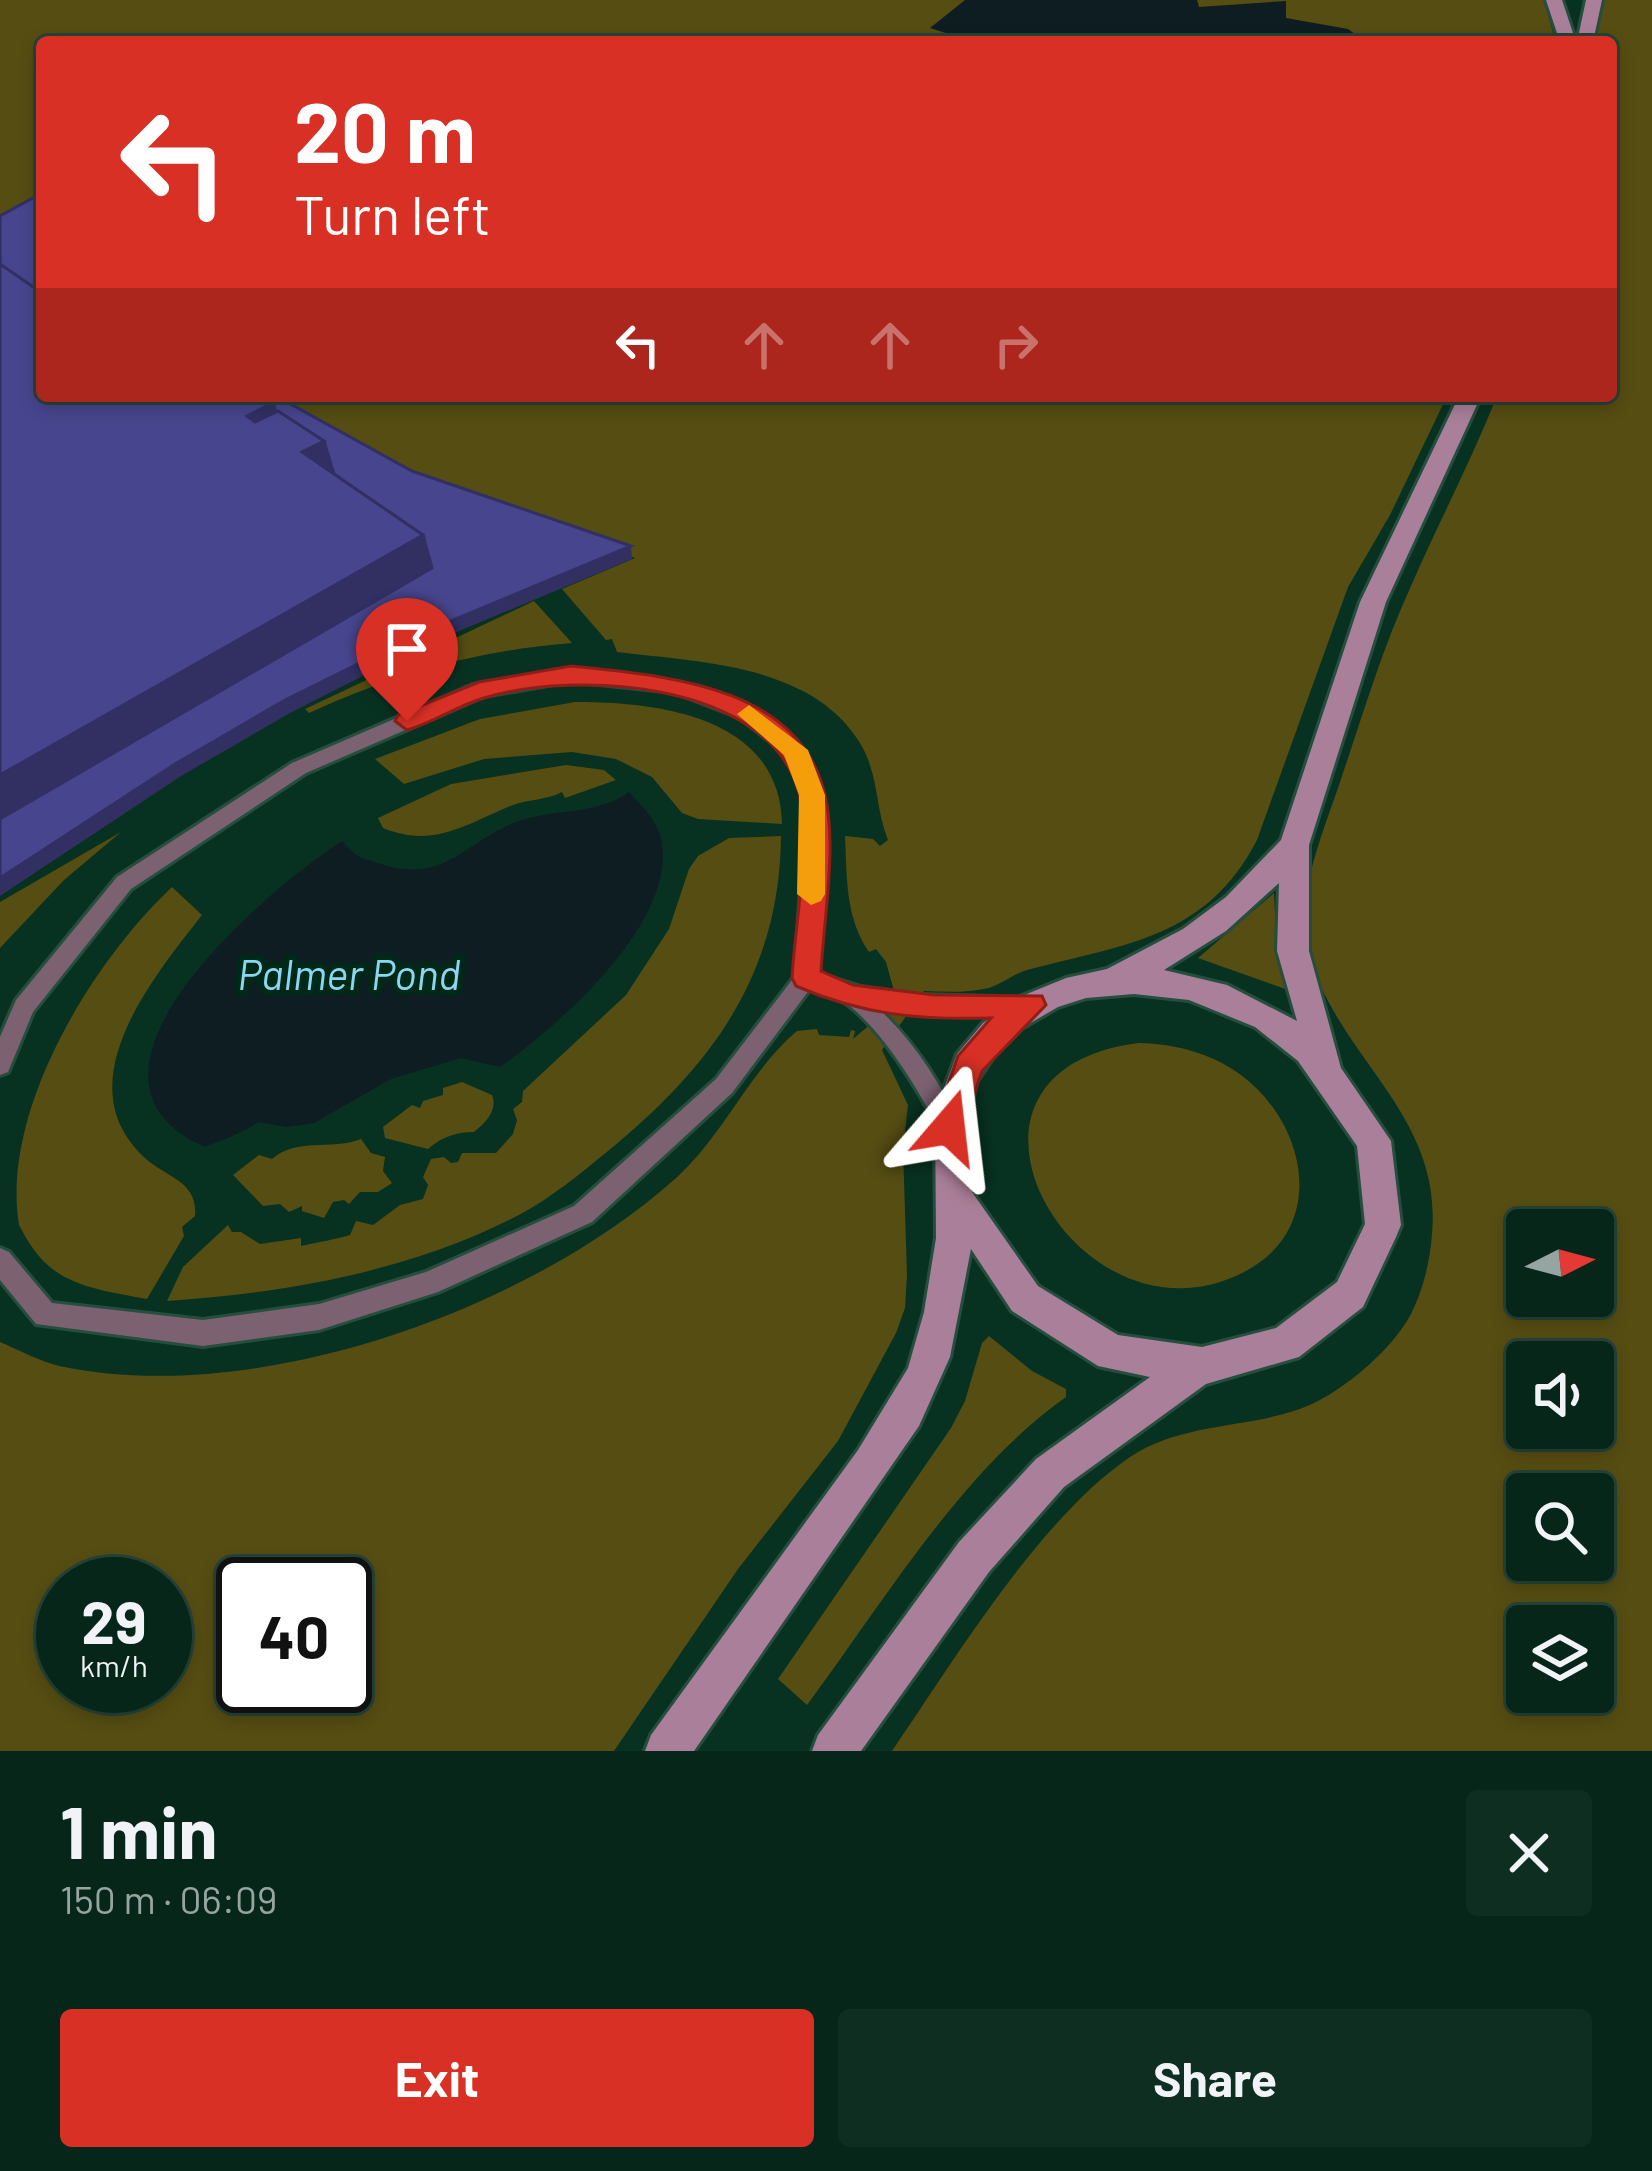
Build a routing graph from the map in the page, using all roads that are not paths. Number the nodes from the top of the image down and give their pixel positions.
1 (1554, 0) edge
2 (1594, 0) edge
3 (1566, 36) edge
4 (1586, 36) edge
5 (1467, 402) edge
6 (1294, 845) junction
7 (806, 978) junction
8 (1101, 982) junction
9 (850, 997) junction
10 (1031, 1005) junction
11 (0, 1065) edge
12 (1327, 1067) junction
13 (949, 1127) junction
14 (955, 1196) junction
15 (0, 1260) edge
16 (1198, 1366) junction
17 (667, 1751) edge
18 (835, 1751) edge

1 - 3 street
2 - 4 street
5 - 6 street
6 - 8 street
6 - 12 street
7 - 9 lane
7 - 11 lane
7 - 15 lane
8 - 10 street
8 - 12 street
9 - 10 lane
9 - 13 lane
10 - 13 street
12 - 16 street
13 - 14 street
14 - 16 street
14 - 17 street
16 - 18 street

